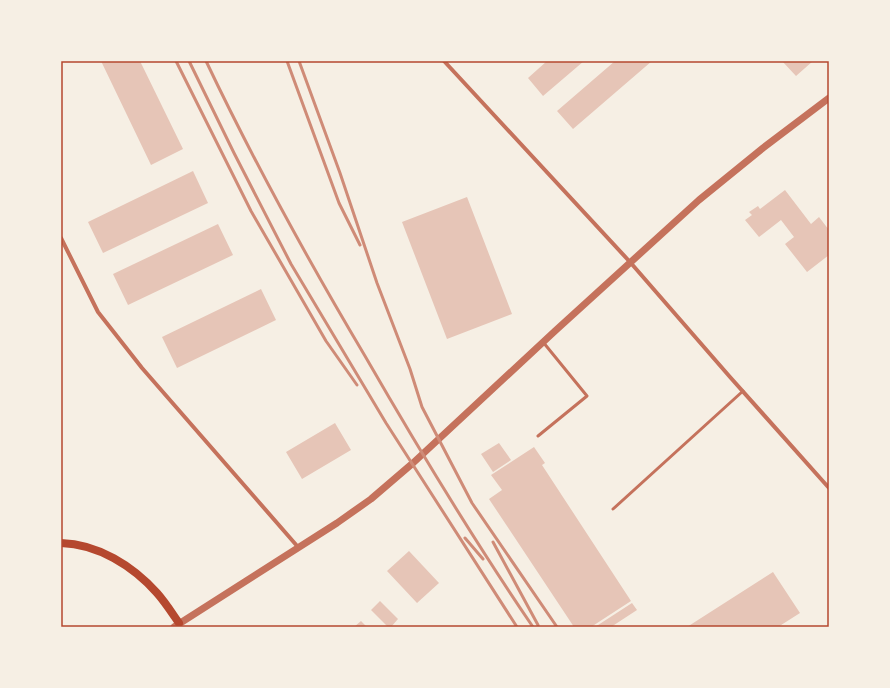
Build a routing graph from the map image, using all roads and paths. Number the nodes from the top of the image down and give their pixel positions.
1 (444, 61) edge
2 (829, 98) edge
3 (61, 238) edge
4 (630, 262) junction
5 (543, 342) junction
6 (743, 391) junction
7 (538, 436) dead end
8 (829, 488) edge
9 (613, 509) dead end
10 (61, 543) edge
11 (298, 547) junction
12 (179, 626) edge

1 - 4 street
2 - 4 street
3 - 11 street
4 - 5 street
4 - 6 street
5 - 7 lane
5 - 11 street
6 - 8 street
6 - 9 lane
10 - 12 main road
11 - 12 street

